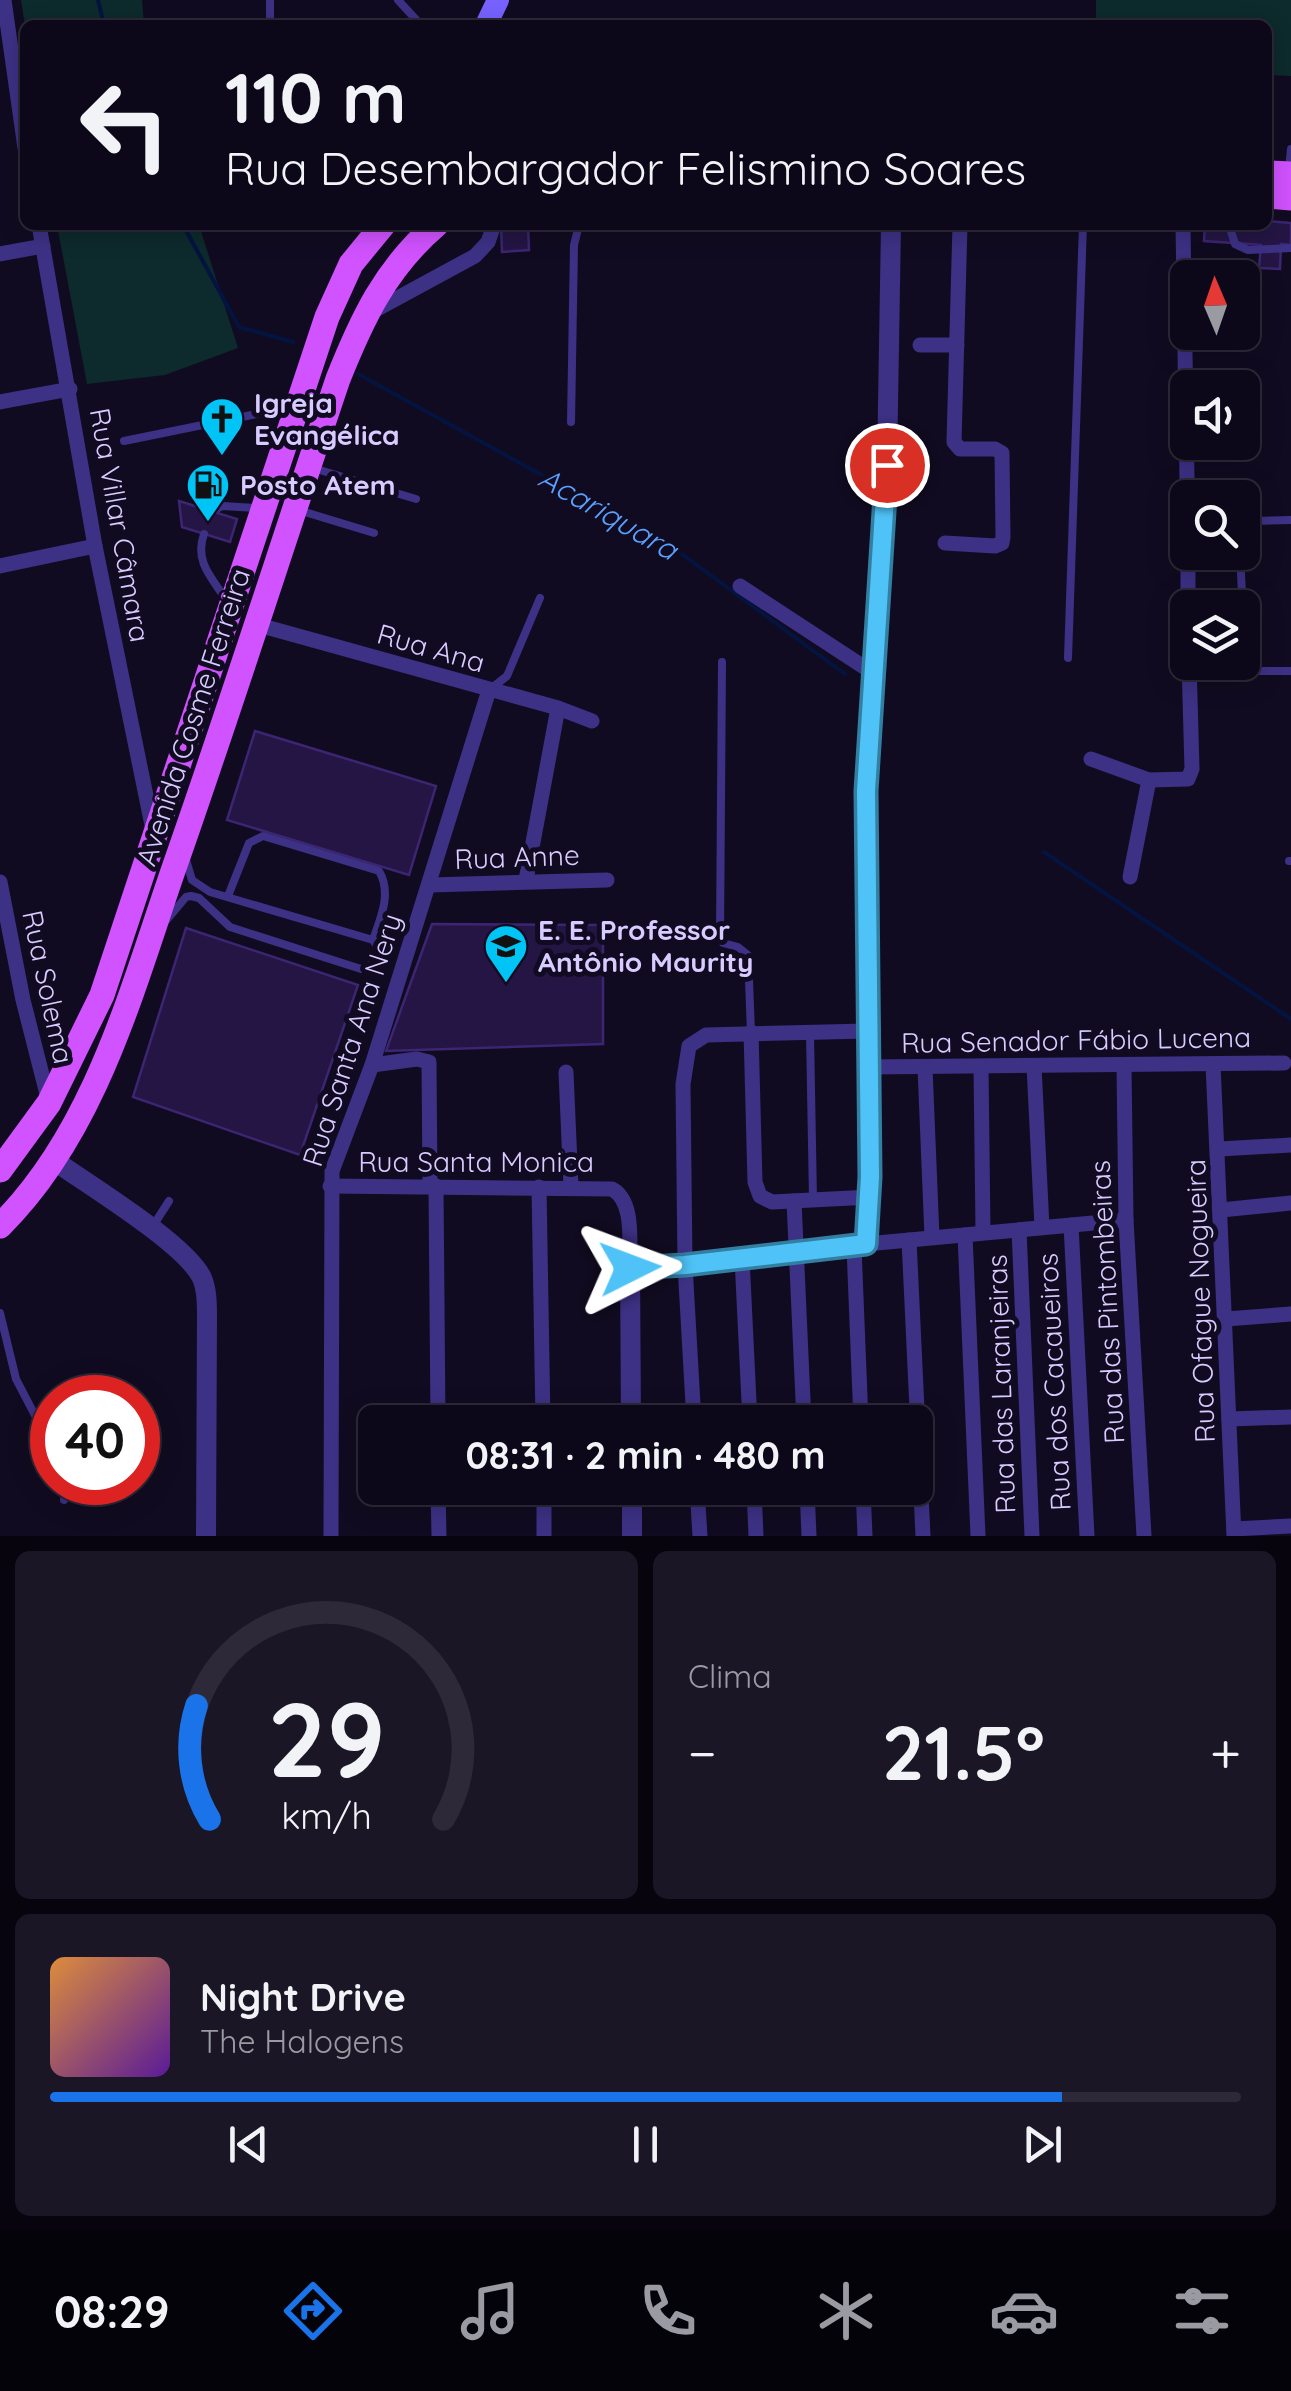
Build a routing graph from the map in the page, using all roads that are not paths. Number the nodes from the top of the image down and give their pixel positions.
1 (4, 0) edge
2 (398, 0) edge
3 (416, 20) edge
4 (8, 97) edge
5 (1272, 130) edge
6 (20, 133) edge
7 (1283, 173) edge
8 (40, 230) edge
9 (376, 230) edge
10 (431, 230) edge
11 (492, 230) edge
12 (578, 230) edge
13 (891, 230) edge
14 (960, 230) edge
15 (1083, 230) edge
16 (1183, 230) edge
17 (1231, 230) edge
18 (43, 246) junction
19 (1291, 248) edge
20 (0, 254) edge
21 (362, 317) junction
22 (920, 345) dead end
23 (957, 346) junction
24 (70, 390) junction
25 (0, 402) edge
26 (297, 405) junction
27 (572, 422) dead end
28 (124, 440) dead end
29 (308, 467) junction
30 (1187, 480) edge
31 (416, 499) dead end
32 (263, 508) junction
33 (294, 509) junction
34 (211, 512) dead end
35 (1291, 520) edge
36 (1260, 521) edge
37 (374, 533) dead end
38 (204, 534) dead end
39 (945, 543) dead end
40 (96, 546) junction
41 (0, 566) edge
42 (1241, 570) edge
43 (740, 586) dead end
44 (540, 598) dead end
45 (230, 605) junction
46 (255, 624) junction
47 (1068, 658) dead end
48 (722, 662) dead end
49 (1291, 671) edge
50 (873, 673) junction
51 (1189, 680) edge
52 (489, 690) junction
53 (558, 708) junction
54 (592, 722) dead end
55 (1090, 759) dead end
56 (1149, 780) junction
57 (154, 834) junction
58 (182, 846) junction
59 (1130, 877) dead end
60 (526, 880) junction
61 (607, 880) dead end
62 (0, 882) edge
63 (429, 885) junction
64 (228, 896) junction
65 (153, 928) junction
66 (373, 940) junction
67 (867, 1031) junction
68 (751, 1032) junction
69 (810, 1032) junction
70 (1284, 1063) dead end
71 (1213, 1064) junction
72 (372, 1065) junction
73 (1034, 1066) junction
74 (1124, 1066) junction
75 (981, 1067) junction
76 (868, 1068) junction
77 (925, 1068) junction
78 (566, 1072) dead end
79 (49, 1103) junction
80 (1291, 1144) edge
81 (1219, 1150) junction
82 (56, 1161) junction
83 (0, 1170) edge
84 (330, 1186) junction
85 (433, 1186) junction
86 (539, 1187) junction
87 (571, 1187) junction
88 (870, 1197) junction
89 (813, 1200) junction
90 (168, 1201) dead end
91 (794, 1201) junction
92 (1291, 1203) edge
93 (1221, 1210) junction
94 (1126, 1220) junction
95 (1070, 1225) junction
96 (0, 1226) edge
97 (1042, 1227) junction
98 (151, 1230) junction
99 (1019, 1230) junction
100 (983, 1232) junction
101 (965, 1235) junction
102 (932, 1237) junction
103 (909, 1240) junction
104 (860, 1245) junction
105 (796, 1252) junction
106 (742, 1258) junction
107 (685, 1265) junction
108 (630, 1268) junction
109 (0, 1313) edge
110 (1291, 1314) edge
111 (1226, 1318) junction
112 (438, 1405) edge
113 (542, 1405) edge
114 (631, 1405) edge
115 (693, 1405) edge
116 (749, 1405) edge
117 (803, 1405) edge
118 (861, 1405) edge
119 (30, 1406) edge
120 (1291, 1417) edge
121 (1230, 1420) junction
122 (438, 1505) edge
123 (544, 1505) edge
124 (632, 1505) edge
125 (698, 1505) edge
126 (755, 1505) edge
127 (808, 1505) edge
128 (864, 1505) edge
129 (1291, 1526) edge
130 (1234, 1533) edge
131 (206, 1536) edge
132 (331, 1536) edge
133 (439, 1536) edge
134 (544, 1536) edge
135 (632, 1536) edge
136 (700, 1536) edge
137 (756, 1536) edge
138 (809, 1536) edge
139 (865, 1536) edge
140 (923, 1536) edge
141 (978, 1536) edge
142 (1032, 1536) edge
143 (1087, 1536) edge
144 (1144, 1536) edge

1 - 4 street
2 - 3 lane
4 - 6 street
5 - 7 lane
8 - 18 street, Rua Villar Câmara
9 - 26 main road, Avenida Cosme Ferreira
10 - 21 main road, Avenida Cosme Ferreira
11 - 21 street
12 - 27 lane
13 - 50 street
14 - 23 street
15 - 47 lane
16 - 30 street
17 - 19 lane
18 - 20 street
18 - 24 street, Rua Villar Câmara
21 - 29 main road, Avenida Cosme Ferreira
22 - 23 street
23 - 39 street
24 - 25 street
24 - 40 street, Rua Villar Câmara
26 - 28 lane
26 - 32 main road, Avenida Cosme Ferreira
29 - 31 lane
29 - 33 main road, Avenida Cosme Ferreira
32 - 34 lane
32 - 45 main road, Avenida Cosme Ferreira
33 - 37 lane
33 - 46 main road, Avenida Cosme Ferreira
35 - 36 lane
38 - 45 lane
40 - 41 street
40 - 57 street, Rua Villar Câmara
42 - 49 lane
43 - 50 street
44 - 52 lane
45 - 57 main road, Avenida Cosme Ferreira
46 - 52 street, Rua Ana
46 - 58 main road, Avenida Cosme Ferreira
48 - 68 lane
50 - 67 street
51 - 56 street
52 - 53 street, Rua Ana
52 - 63 street, Rua Santa Ana Nery
53 - 54 street, Rua Ana
53 - 60 street
55 - 56 street
56 - 59 street
57 - 79 main road, Avenida Cosme Ferreira
58 - 64 lane
58 - 65 main road, Avenida Cosme Ferreira
60 - 61 street, Rua Anne
60 - 63 street, Rua Anne
62 - 79 street, Rua Solema
63 - 72 street, Rua Santa Ana Nery
64 - 66 lane
64 - 66 lane
65 - 66 lane
65 - 82 main road, Avenida Cosme Ferreira
67 - 69 street
67 - 76 street
68 - 69 street
68 - 91 street
68 - 107 street
69 - 89 lane
70 - 71 street, Rua Senador Fábio Lucena
71 - 74 street, Rua Senador Fábio Lucena
71 - 81 street, Rua Ofague Nogueira
72 - 84 street, Rua Santa Ana Nery
72 - 85 street
73 - 74 street, Rua Senador Fábio Lucena
73 - 75 street, Rua Senador Fábio Lucena
73 - 97 street
74 - 94 street, Rua das Pintombeiras
75 - 77 street, Rua Senador Fábio Lucena
75 - 100 street
76 - 77 street, Rua Senador Fábio Lucena
76 - 88 street
77 - 102 street
78 - 87 street
79 - 83 main road, Avenida Cosme Ferreira
80 - 81 street
81 - 93 street, Rua Ofague Nogueira
82 - 96 main road, Avenida Cosme Ferreira
82 - 98 street
84 - 85 street, Rua Santa Monica
84 - 132 street, Rua Santa Ana Nery
85 - 86 street, Rua Santa Monica
85 - 112 street
86 - 87 street, Rua Santa Monica
86 - 113 street
87 - 108 street, Rua Santa Monica
88 - 89 street
88 - 104 street
89 - 91 street
90 - 98 lane
91 - 105 street
92 - 93 street
93 - 111 street, Rua Ofague Nogueira
94 - 95 street
94 - 144 street, Rua das Pintombeiras
95 - 97 street
95 - 143 street, Rua dos Cacaueiros
97 - 99 street
98 - 131 street
99 - 100 street
99 - 142 street, Rua das Laranjeiras
100 - 101 street
101 - 102 street
101 - 141 street
102 - 103 street
103 - 104 street
103 - 140 street
104 - 105 street
104 - 118 street
105 - 106 street
105 - 117 street
106 - 107 street
106 - 116 street
107 - 108 street
107 - 115 street
108 - 114 street
109 - 119 lane
110 - 111 street
111 - 121 street, Rua Ofague Nogueira
120 - 121 street
121 - 130 street, Rua Ofague Nogueira
122 - 133 street
123 - 134 street
124 - 135 street
125 - 136 street
126 - 137 street
127 - 138 street
128 - 139 street
129 - 130 street

